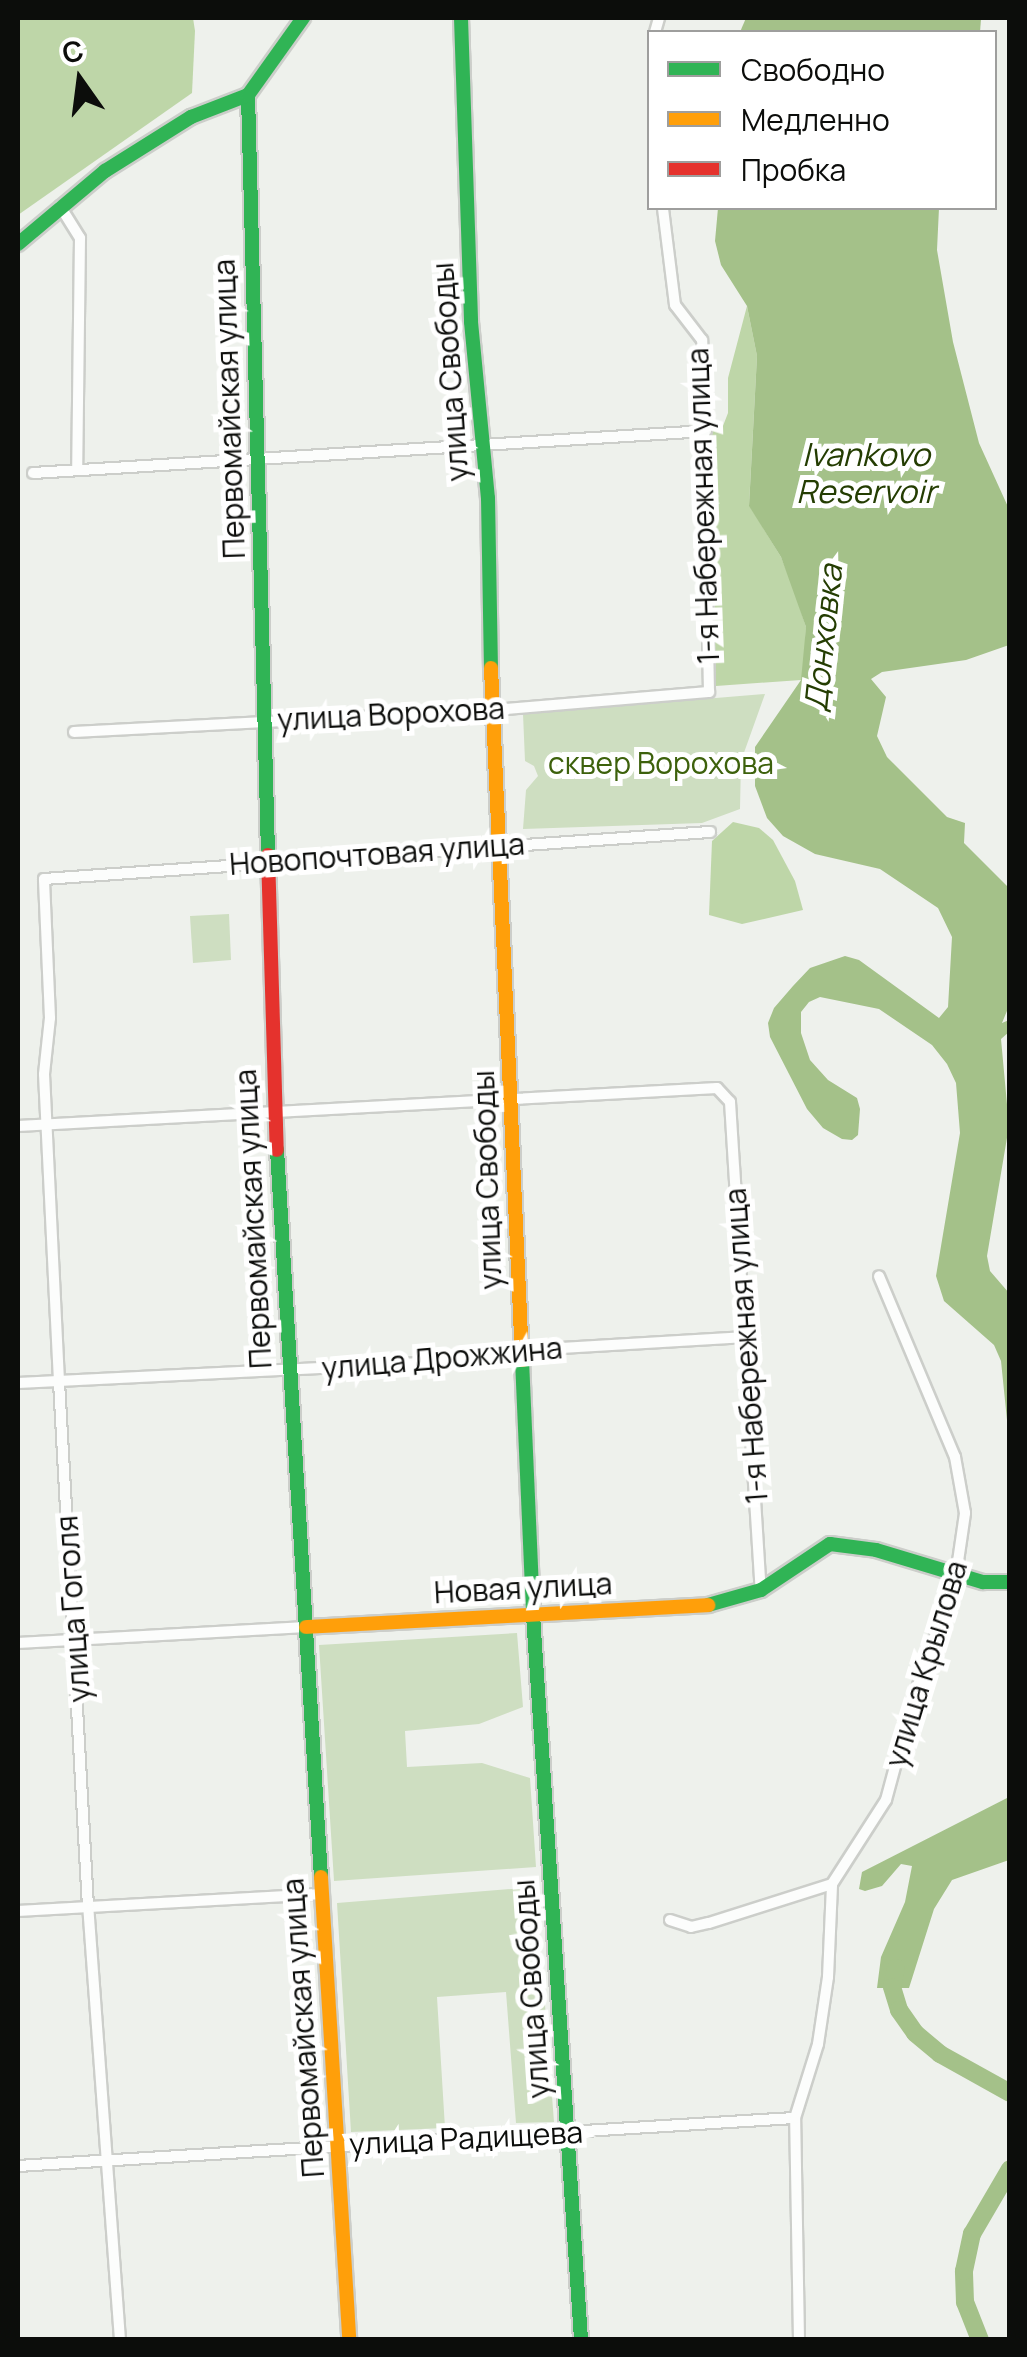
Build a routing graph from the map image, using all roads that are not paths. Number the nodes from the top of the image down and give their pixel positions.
1 (303, 18) edge
2 (462, 18) edge
3 (248, 94) junction
4 (60, 206) junction
5 (663, 210) edge
6 (18, 244) edge
7 (706, 431) junction
8 (484, 445) junction
9 (258, 459) junction
10 (77, 470) junction
11 (34, 473) dead end
12 (709, 692) joint
13 (493, 710) junction
14 (266, 720) junction
15 (74, 732) dead end
16 (710, 832) dead end
17 (499, 845) junction
18 (267, 862) junction
19 (44, 878) joint
20 (511, 1098) junction
21 (275, 1114) junction
22 (46, 1124) junction
23 (18, 1126) edge
24 (879, 1276) dead end
25 (746, 1337) junction
26 (522, 1358) junction
27 (287, 1370) junction
28 (59, 1381) junction
29 (18, 1384) edge
30 (956, 1575) junction
31 (1009, 1582) edge
32 (761, 1590) junction
33 (533, 1615) junction
34 (306, 1627) junction
35 (75, 1640) junction
36 (18, 1643) edge
37 (832, 1884) junction
38 (322, 1894) junction
39 (88, 1907) junction
40 (18, 1911) edge
41 (670, 1920) dead end
42 (795, 2118) junction
43 (568, 2132) junction
44 (338, 2146) junction
45 (108, 2160) junction
46 (18, 2166) edge
47 (120, 2340) edge
48 (350, 2340) edge
49 (581, 2340) edge
50 (799, 2340) edge

1 - 3 street
2 - 8 street, улица Свободы
3 - 4 street
3 - 9 street, Первомайская улица
4 - 6 street
4 - 10 street
5 - 7 street, 1-я Набережная улица
7 - 8 street
7 - 12 street, 1-я Набережная улица
8 - 9 street
8 - 13 street, улица Свободы
9 - 10 street
9 - 14 street, Первомайская улица
10 - 11 street
12 - 13 street, улица Ворохова
13 - 14 street, улица Ворохова
13 - 17 street, улица Свободы
14 - 15 street, улица Ворохова
14 - 18 street, Первомайская улица
16 - 17 street, Новопочтовая улица
17 - 18 street, Новопочтовая улица
17 - 20 street, улица Свободы
18 - 19 street, Новопочтовая улица
18 - 21 street, Первомайская улица
19 - 22 street, улица Гоголя
20 - 21 street
20 - 25 street, 1-я Набережная улица
20 - 26 street, улица Свободы
21 - 22 street
21 - 27 street, Первомайская улица
22 - 23 street
22 - 28 street, улица Гоголя
24 - 30 street, улица Крылова
25 - 26 street, улица Дрожжина
25 - 32 street, 1-я Набережная улица
26 - 27 street, улица Дрожжина
26 - 33 street, улица Свободы
27 - 28 street, улица Дрожжина
27 - 34 street, Первомайская улица
28 - 29 street, улица Дрожжина
28 - 35 street, улица Гоголя
30 - 31 street, Новая улица
30 - 32 street, Новая улица
30 - 37 street, улица Крылова
32 - 33 street, Новая улица
33 - 34 street, Новая улица
33 - 43 street, улица Свободы
34 - 35 street, Новая улица
34 - 38 street, Первомайская улица
35 - 36 street, Новая улица
35 - 39 street, улица Гоголя
37 - 41 street
37 - 42 street
38 - 39 street
38 - 44 street, Первомайская улица
39 - 40 street
39 - 45 street, улица Гоголя
42 - 43 street, улица Радищева
42 - 50 street
43 - 44 street, улица Радищева
43 - 49 street, улица Свободы
44 - 45 street, улица Радищева
44 - 48 street, Первомайская улица
45 - 46 street, улица Радищева
45 - 47 street, улица Гоголя

